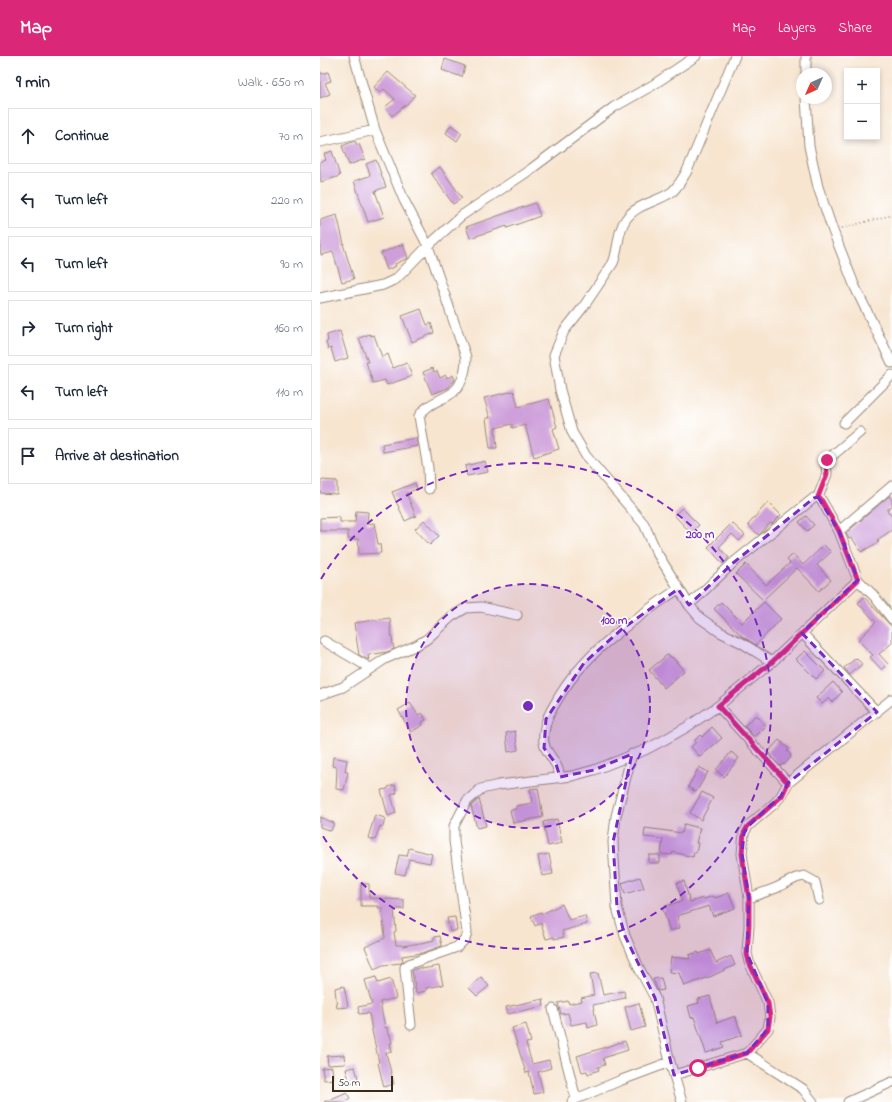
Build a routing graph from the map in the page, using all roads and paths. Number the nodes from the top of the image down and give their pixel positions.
1 (354, 56) edge
2 (696, 56) edge
3 (735, 56) edge
4 (806, 56) edge
5 (806, 68) edge
6 (806, 104) edge
7 (375, 130) junction
8 (320, 142) edge
9 (892, 215) edge
10 (833, 231) junction
11 (428, 246) junction
12 (320, 298) edge
13 (892, 363) edge
14 (892, 375) edge
15 (844, 424) dead end
16 (860, 432) dead end
17 (892, 486) edge
18 (430, 489) dead end
19 (818, 497) junction
20 (839, 531) junction
21 (858, 580) junction
22 (678, 589) junction
23 (688, 605) junction
24 (517, 614) dead end
25 (892, 619) edge
26 (802, 633) junction
27 (324, 641) dead end
28 (772, 662) junction
29 (370, 668) junction
30 (320, 695) edge
31 (892, 699) edge
32 (718, 706) junction
33 (876, 712) junction
34 (632, 754) junction
35 (560, 777) junction
36 (788, 783) junction
37 (749, 898) junction
38 (819, 900) dead end
39 (553, 1009) dead end
40 (411, 1025) dead end
41 (747, 1053) junction
42 (670, 1062) junction
43 (674, 1075) junction
44 (892, 1082) edge
45 (574, 1100) edge
46 (682, 1102) edge
47 (813, 1102) edge
48 (848, 1102) edge

1 - 7 street
2 - 11 street
3 - 22 street
4 - 5 street
6 - 10 street
7 - 8 street
7 - 11 street
9 - 10 path
10 - 13 street
11 - 12 street
11 - 18 street
14 - 15 street
16 - 19 street
17 - 20 street
19 - 20 street
19 - 23 street
20 - 21 street
21 - 25 street
21 - 26 street
22 - 23 street
22 - 35 street
23 - 28 street
24 - 29 street
26 - 28 street
26 - 33 street
27 - 29 street
28 - 32 street
29 - 30 street
31 - 33 street
32 - 34 street
32 - 36 street
33 - 36 street
34 - 35 street
34 - 42 street
35 - 40 street
36 - 37 street
37 - 38 street
37 - 41 street
39 - 45 street
41 - 43 street
41 - 47 street
42 - 43 street
42 - 45 street
43 - 46 street
44 - 48 street

